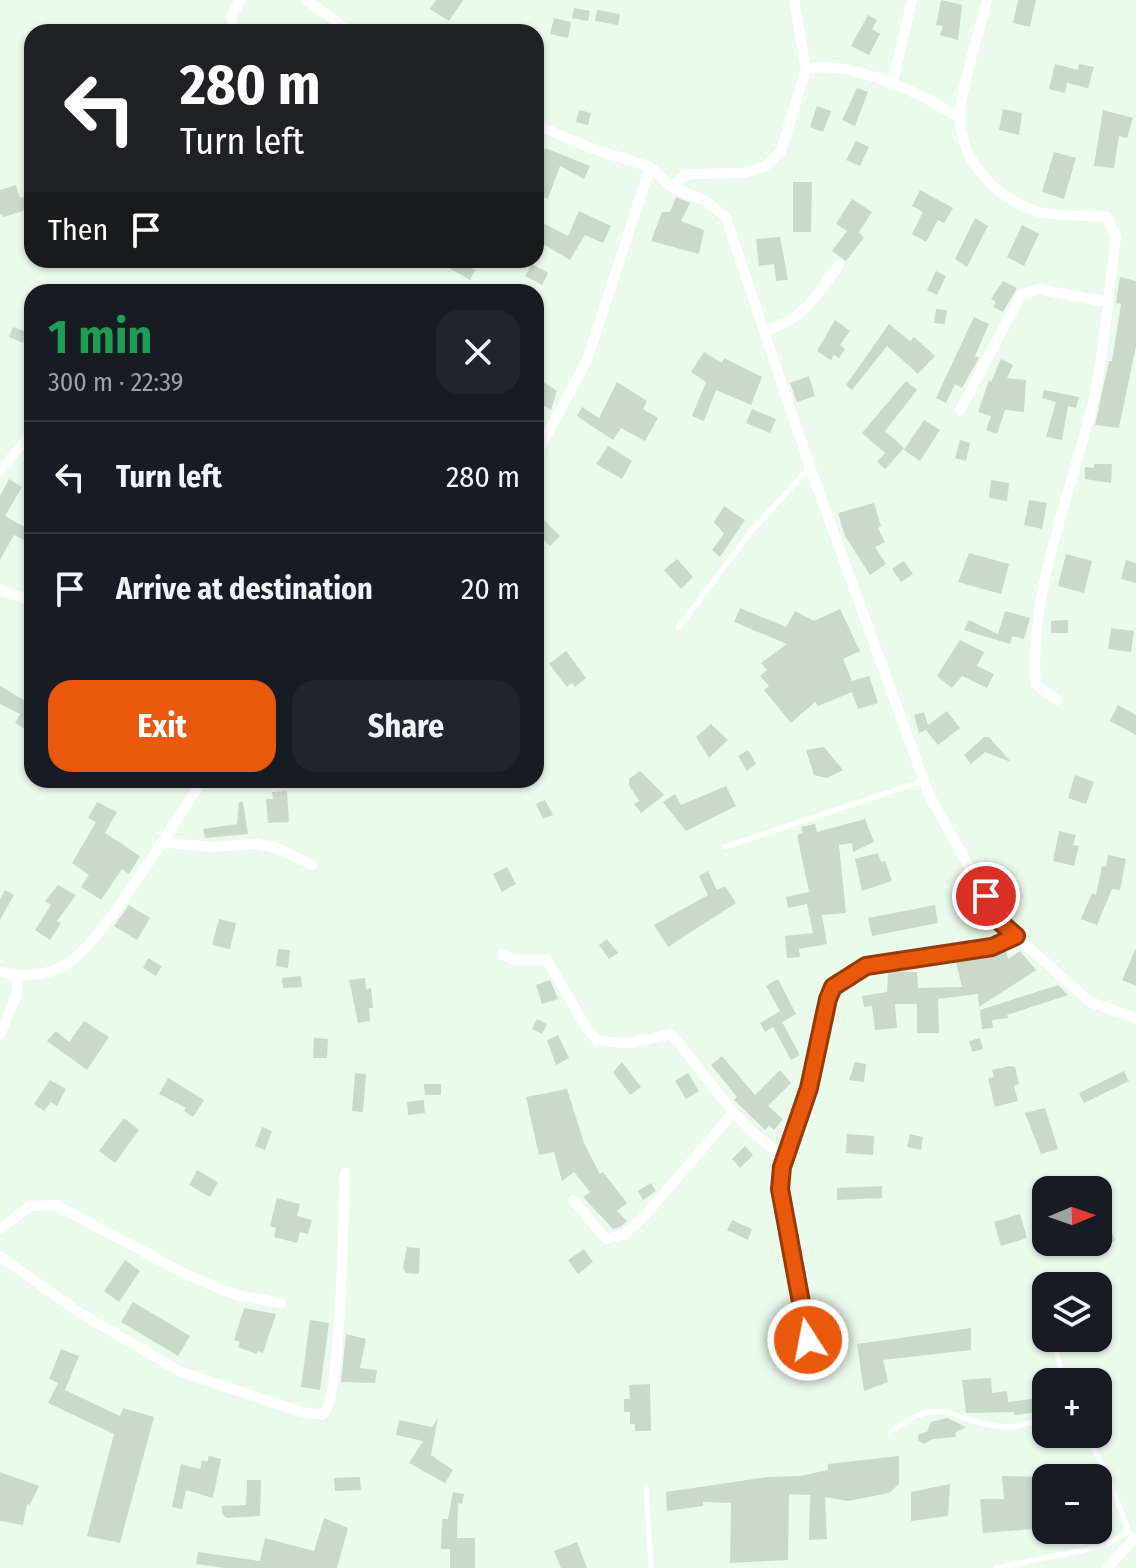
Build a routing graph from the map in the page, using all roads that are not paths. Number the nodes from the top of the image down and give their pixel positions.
1 (241, 0) edge
2 (306, 0) edge
3 (794, 0) edge
4 (912, 0) edge
5 (987, 0) edge
6 (232, 24) edge
7 (340, 24) edge
8 (806, 69) junction
9 (892, 85) junction
10 (960, 118) junction
11 (544, 128) edge
12 (650, 167) junction
13 (672, 187) junction
14 (839, 265) dead end
15 (1106, 302) junction
16 (764, 331) junction
17 (960, 410) dead end
18 (544, 440) edge
19 (24, 442) edge
20 (810, 467) junction
21 (0, 471) edge
22 (0, 590) edge
23 (24, 598) edge
24 (678, 628) dead end
25 (1057, 700) dead end
26 (924, 781) junction
27 (198, 788) edge
28 (161, 842) junction
29 (725, 847) dead end
30 (312, 865) dead end
31 (1016, 936) junction
32 (502, 954) dead end
33 (0, 971) edge
34 (18, 976) junction
35 (1136, 1018) edge
36 (0, 1034) edge
37 (733, 1113) junction
38 (785, 1157) junction
39 (345, 1173) dead end
40 (573, 1200) dead end
41 (0, 1229) edge
42 (0, 1256) edge
43 (281, 1303) dead end
44 (808, 1340) dead end
45 (1032, 1421) edge
46 (891, 1432) dead end
47 (1093, 1448) edge
48 (646, 1487) dead end
49 (1132, 1536) edge
50 (651, 1568) edge
51 (996, 1568) edge
52 (1107, 1568) edge

1 - 6 street
2 - 7 street
3 - 8 street
4 - 9 street
5 - 10 street
8 - 9 street
8 - 13 street
9 - 10 street
10 - 15 street
11 - 12 street
12 - 13 street
12 - 18 street
13 - 16 street
14 - 16 street
15 - 17 street
15 - 25 street
16 - 20 street
19 - 21 street
20 - 24 lane
20 - 26 street
22 - 23 street
26 - 29 lane
26 - 31 street
27 - 28 street
28 - 30 street
28 - 34 street
31 - 35 street
31 - 38 street
32 - 37 street
33 - 34 street
34 - 36 street
37 - 38 street
37 - 40 street
38 - 44 street
39 - 42 street
41 - 43 street
45 - 46 lane
47 - 49 lane
48 - 50 lane
49 - 51 lane
49 - 52 street

